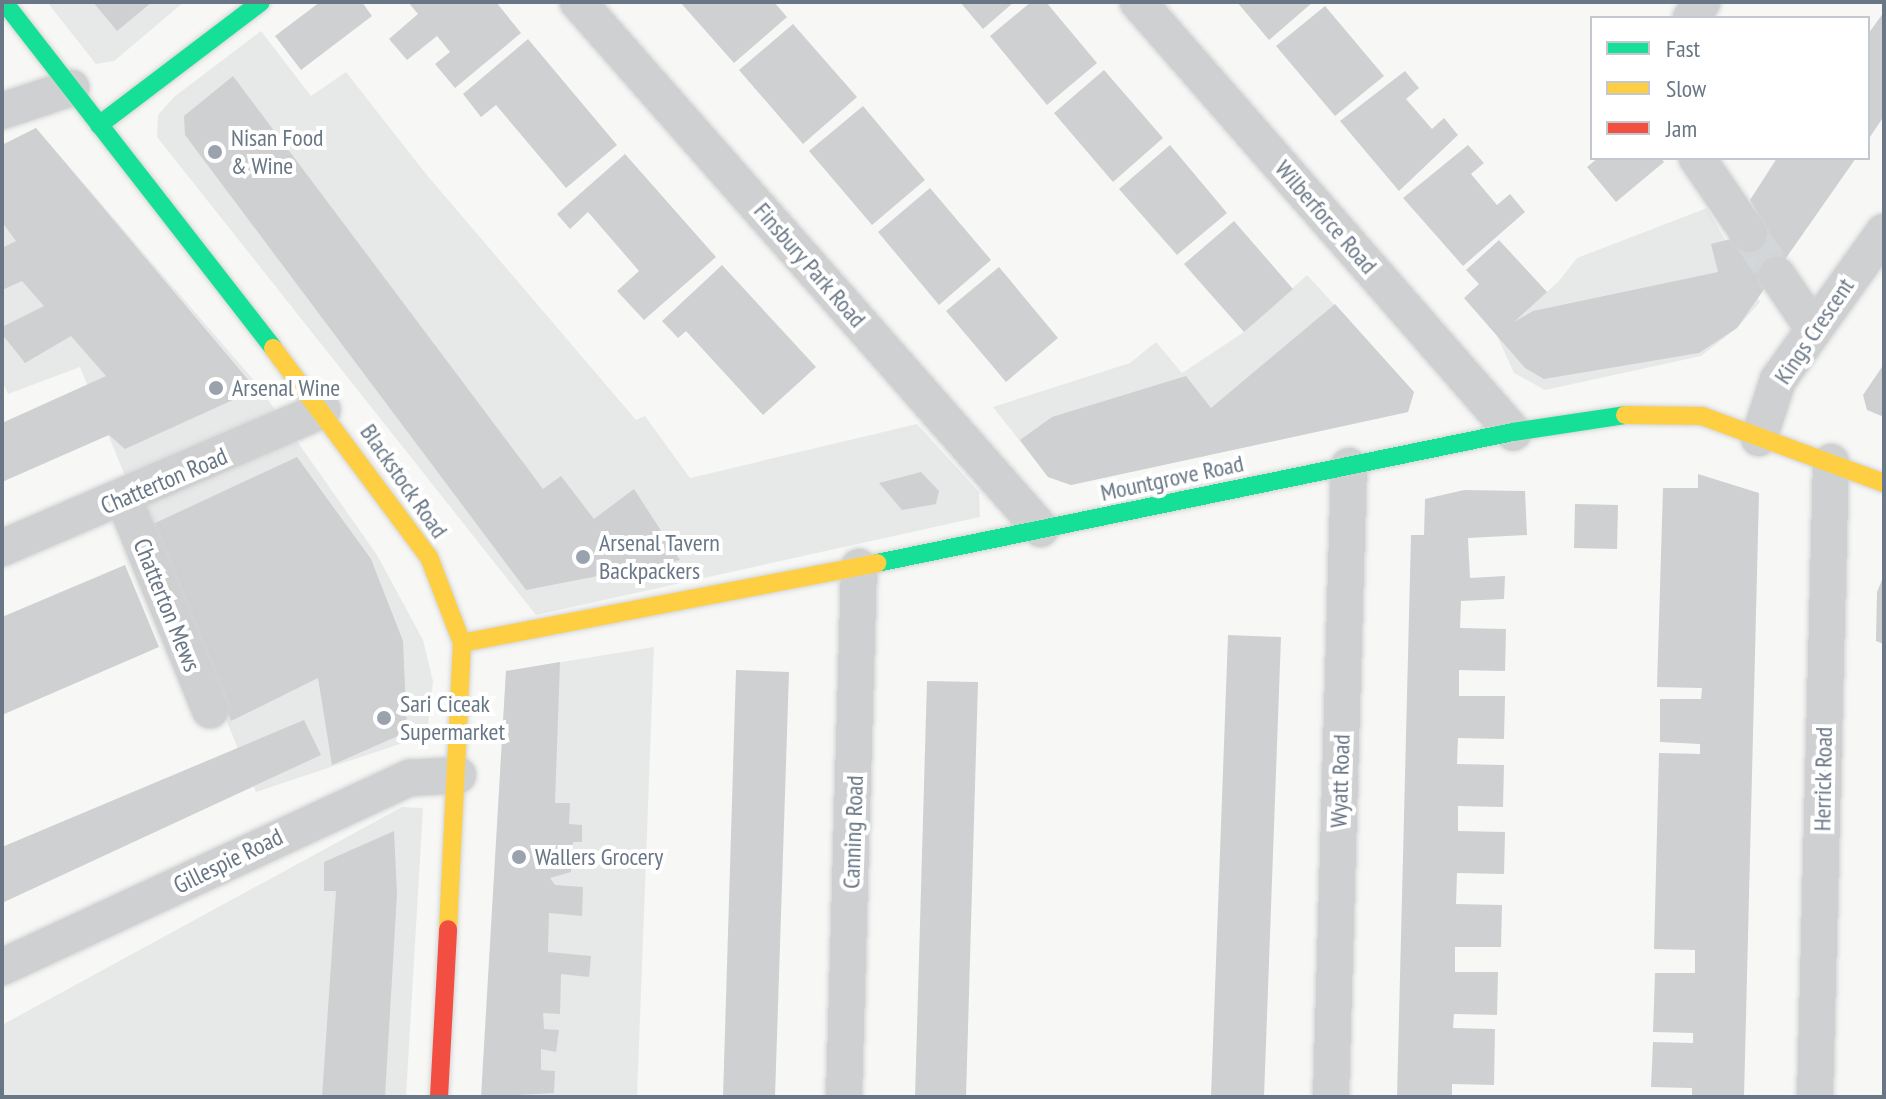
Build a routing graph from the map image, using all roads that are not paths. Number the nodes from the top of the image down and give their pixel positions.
1 (4, 2) edge
2 (261, 2) edge
3 (578, 2) edge
4 (1138, 2) edge
5 (71, 88) junction
6 (2, 111) edge
7 (99, 125) junction
8 (1698, 160) edge
9 (1884, 232) edge
10 (1749, 234) tunnel mouth
11 (1777, 275) tunnel mouth
12 (1813, 328) junction
13 (323, 410) junction
14 (1513, 432) junction
15 (1759, 438) junction
16 (1831, 462) junction
17 (1349, 466) junction
18 (1884, 483) edge
19 (124, 499) junction
20 (1041, 529) junction
21 (2, 548) edge
22 (859, 567) junction
23 (462, 643) junction
24 (210, 710) dead end
25 (458, 775) junction
26 (2, 967) edge
27 (439, 1097) edge
28 (844, 1097) edge
29 (1331, 1097) edge
30 (1815, 1097) edge

1 - 5 main road, Blackstock Road
2 - 7 main road
3 - 20 street, Finsbury Park Road
4 - 14 street, Wilberforce Road
5 - 6 street
5 - 7 main road, Blackstock Road
7 - 13 main road, Blackstock Road
8 - 10 street
9 - 12 street, Kings Crescent
11 - 12 street
12 - 15 street, Kings Crescent
13 - 19 street, Chatterton Road
13 - 23 main road, Blackstock Road
14 - 15 main road, Mountgrove Road
14 - 17 main road, Mountgrove Road
15 - 16 main road, Mountgrove Road
16 - 18 main road, Mountgrove Road
16 - 30 street, Herrick Road
17 - 20 main road, Mountgrove Road
17 - 29 street, Wyatt Road
19 - 21 street, Chatterton Road
19 - 24 street, Chatterton Mews
20 - 22 main road, Mountgrove Road
22 - 23 main road, Mountgrove Road
22 - 28 street, Canning Road
23 - 25 main road, Blackstock Road
25 - 26 street, Gillespie Road
25 - 27 main road, Blackstock Road

